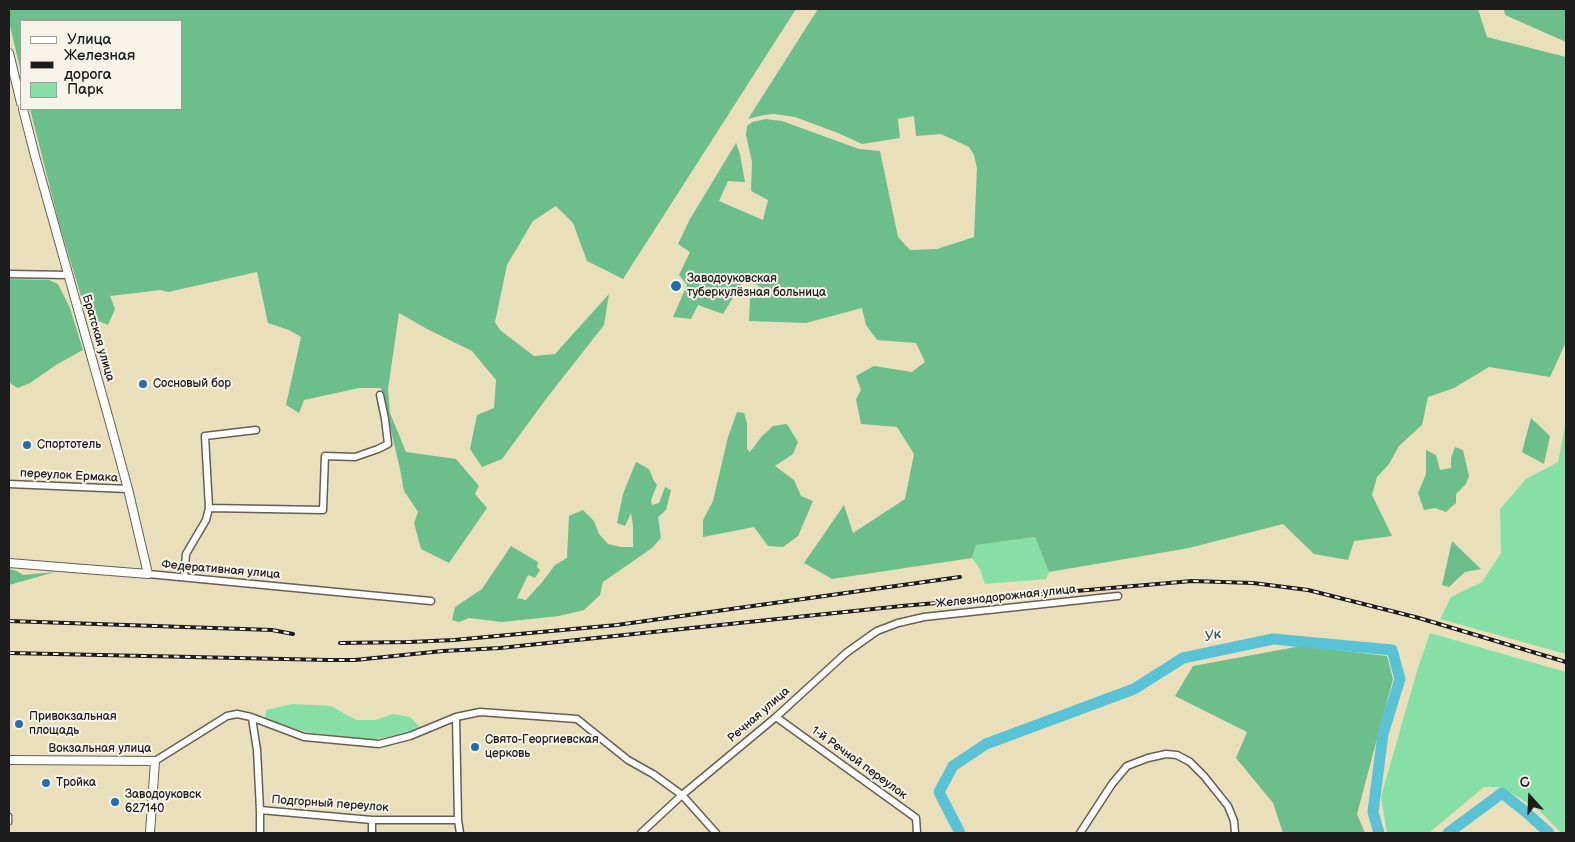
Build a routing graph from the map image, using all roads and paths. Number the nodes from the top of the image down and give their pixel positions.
1 (9, 53) edge
2 (20, 99) edge
3 (23, 110) edge
4 (9, 274) edge
5 (68, 275) junction
6 (380, 395) dead end
7 (256, 430) dead end
8 (9, 484) edge
9 (128, 490) junction
10 (209, 508) junction
11 (9, 563) edge
12 (148, 574) junction
13 (184, 577) junction
14 (1118, 596) dead end
15 (431, 601) dead end
16 (898, 623) joint
17 (456, 717) junction
18 (776, 717) junction
19 (252, 718) junction
20 (9, 760) edge
21 (155, 761) junction
22 (682, 795) junction
23 (260, 810) junction
24 (9, 816) edge
25 (372, 820) junction
26 (458, 820) junction
27 (9, 822) edge
28 (150, 833) edge
29 (260, 833) edge
30 (372, 833) edge
31 (460, 833) edge
32 (641, 833) edge
33 (716, 833) edge
34 (917, 833) edge
35 (1080, 833) edge
36 (1235, 833) edge

1 - 2 street
3 - 5 street, Братская улица
4 - 5 street
5 - 9 street, Братская улица
6 - 10 street
7 - 10 street
8 - 9 street, переулок Ермака
9 - 12 street, Братская улица
10 - 13 street
11 - 12 street, Федеративная улица
12 - 13 street, Федеративная улица
13 - 15 street, Федеративная улица
14 - 16 street, Железнодорожная улица
16 - 18 street, Речная улица
17 - 19 street, Вокзальная улица
17 - 22 street, Вокзальная улица
17 - 26 street
18 - 22 street, Речная улица
18 - 34 street, 1-й Речной переулок
19 - 21 street, Вокзальная улица
19 - 23 street
20 - 21 street, Вокзальная улица
21 - 28 street
22 - 32 street, Речная улица
22 - 33 street, Вокзальная улица
23 - 25 street, Подгорный переулок
23 - 29 street
24 - 27 street
25 - 26 street, Подгорный переулок
25 - 30 street
26 - 31 street
35 - 36 street

